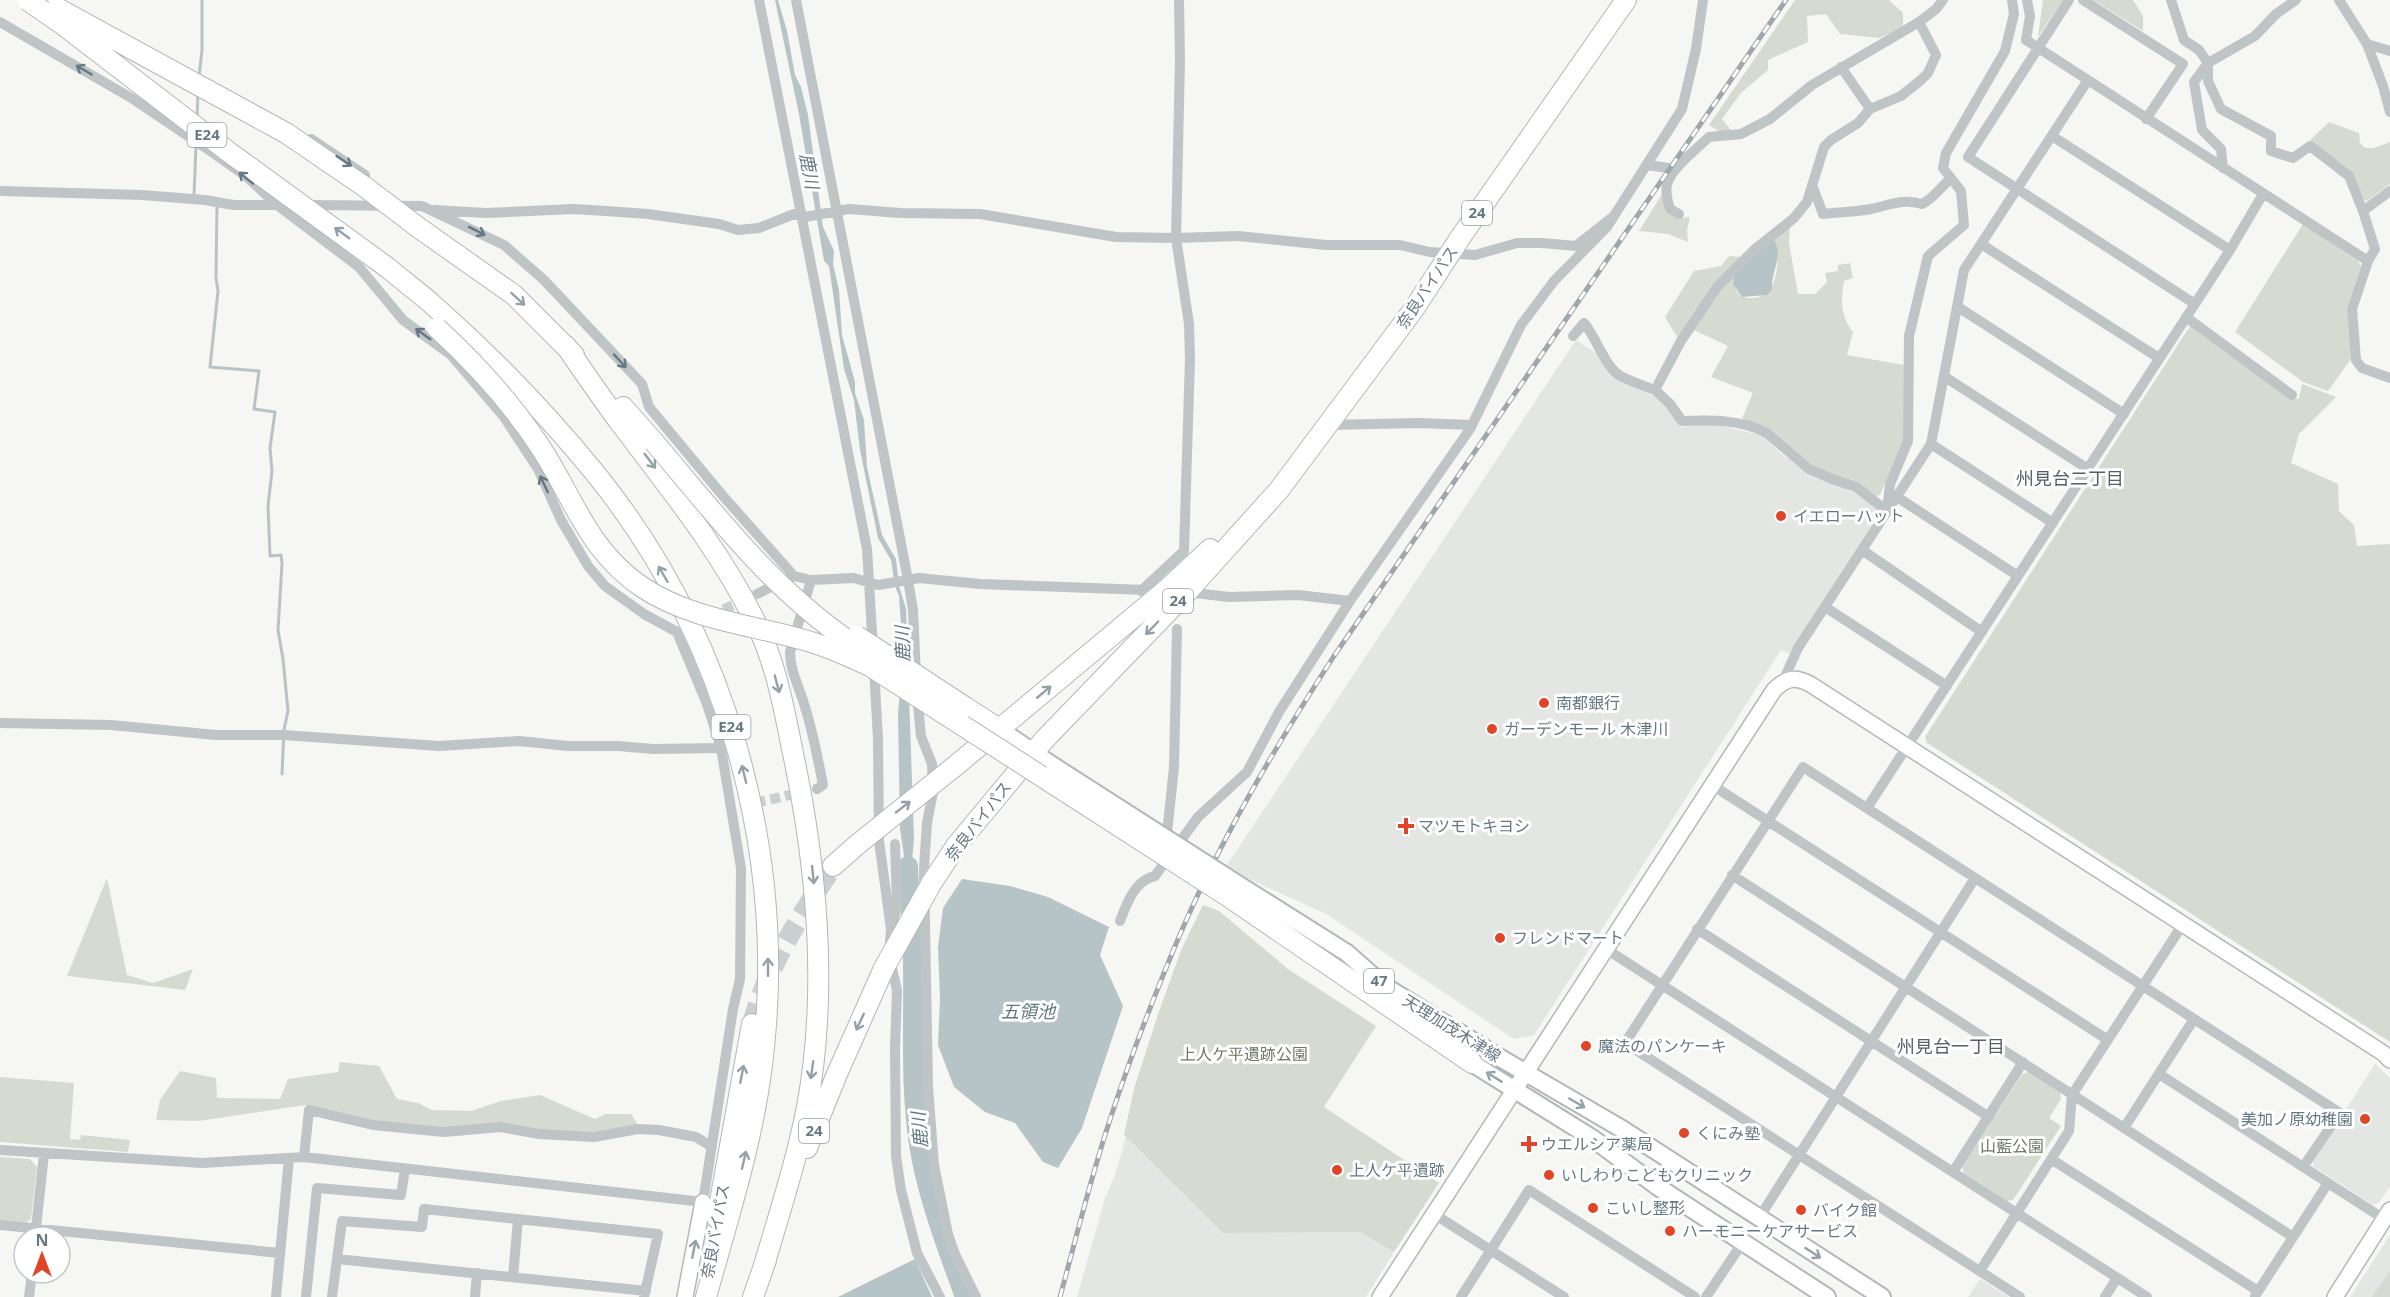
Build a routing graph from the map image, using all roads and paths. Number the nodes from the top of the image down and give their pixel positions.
1 (27, 0) edge
2 (42, 0) edge
3 (55, 0) edge
4 (759, 0) edge
5 (795, 0) edge
6 (1179, 0) edge
7 (1626, 0) edge
8 (1703, 0) edge
9 (1943, 0) edge
10 (2012, 0) edge
11 (2027, 0) edge
12 (2070, 0) edge
13 (2083, 0) edge
14 (2171, 0) edge
15 (2296, 0) edge
16 (2338, 0) edge
17 (0, 22) edge
18 (1919, 22) junction
19 (2367, 44) junction
20 (2038, 48) junction
21 (2390, 51) edge
22 (2208, 63) junction
23 (1840, 67) junction
24 (2088, 80) junction
25 (1870, 109) junction
26 (2390, 112) edge
27 (2146, 119) junction
28 (2052, 136) junction
29 (1647, 165) junction
30 (2223, 168) junction
31 (1676, 170) junction
32 (1950, 179) junction
33 (1812, 186) junction
34 (2017, 190) junction
35 (2390, 191) edge
36 (0, 192) edge
37 (2264, 194) junction
38 (277, 205) junction
39 (367, 206) junction
40 (435, 210) junction
41 (834, 211) junction
42 (2363, 211) junction
43 (1679, 214) dead end
44 (1614, 216) junction
45 (804, 217) junction
46 (1176, 238) junction
47 (1981, 244) junction
48 (2230, 250) junction
49 (1450, 253) junction
50 (2368, 261) junction
51 (395, 274) junction
52 (2194, 304) junction
53 (1958, 307) junction
54 (2186, 317) junction
55 (1573, 336) dead end
56 (566, 346) junction
57 (2159, 358) junction
58 (1945, 377) junction
59 (2390, 378) edge
60 (1655, 390) junction
61 (2292, 395) dead end
62 (2124, 414) junction
63 (1328, 425) junction
64 (1471, 425) junction
65 (654, 441) junction
66 (1930, 444) junction
67 (2088, 469) junction
68 (556, 475) junction
69 (1897, 497) junction
70 (1887, 511) junction
71 (2053, 523) junction
72 (1862, 550) junction
73 (794, 576) junction
74 (2018, 576) junction
75 (811, 579) junction
76 (906, 580) junction
77 (874, 583) junction
78 (1166, 590) junction
79 (1142, 591) junction
80 (1187, 592) junction
81 (759, 593) tunnel mouth
82 (1350, 601) junction
83 (1825, 607) junction
84 (1177, 629) dead end
85 (1982, 632) junction
86 (1783, 681) junction
87 (1947, 686) junction
88 (0, 723) edge
89 (999, 729) junction
90 (981, 745) junction
91 (1907, 747) junction
92 (721, 748) junction
93 (1033, 753) junction
94 (1019, 768) junction
95 (1712, 785) junction
96 (817, 789) dead end
97 (1868, 808) junction
98 (1767, 820) junction
99 (895, 844) dead end
100 (1170, 855) junction
101 (833, 866) tunnel mouth
102 (1732, 875) junction
103 (1975, 878) junction
104 (1229, 893) junction
105 (1120, 921) dead end
106 (2183, 924) junction
107 (891, 929) junction
108 (1696, 929) junction
109 (1941, 932) junction
110 (1606, 949) junction
111 (1662, 983) junction
112 (1383, 985) joint
113 (2143, 986) junction
114 (1905, 988) junction
115 (2194, 1019) junction
116 (752, 1024) tunnel mouth
117 (2108, 1040) junction
118 (1871, 1042) junction
119 (2390, 1060) edge
120 (2023, 1062) junction
121 (1472, 1063) joint
122 (1527, 1074) junction
123 (2158, 1074) junction
124 (1516, 1091) junction
125 (2072, 1095) junction
126 (1836, 1097) junction
127 (1989, 1118) junction
128 (2124, 1128) junction
129 (712, 1146) junction
130 (0, 1150) edge
131 (45, 1154) junction
132 (1798, 1155) junction
133 (304, 1157) junction
134 (289, 1158) junction
135 (2051, 1159) junction
136 (2303, 1167) junction
137 (405, 1169) junction
138 (1953, 1172) junction
139 (2328, 1183) junction
140 (703, 1202) junction
141 (2016, 1213) junction
142 (1434, 1214) junction
143 (2387, 1215) edge
144 (1759, 1218) junction
145 (518, 1219) junction
146 (36, 1225) edge
147 (72, 1236) edge
148 (2293, 1237) junction
149 (1743, 1242) junction
150 (1491, 1250) junction
151 (280, 1253) junction
152 (337, 1259) junction
153 (1980, 1271) junction
154 (762, 1272) junction
155 (477, 1273) junction
156 (513, 1277) junction
157 (2117, 1278) junction
158 (645, 1294) edge
159 (2256, 1294) edge
160 (276, 1297) edge
161 (306, 1297) edge
162 (332, 1297) edge
163 (475, 1297) edge
164 (685, 1297) edge
165 (705, 1297) edge
166 (753, 1297) edge
167 (940, 1297) edge
168 (976, 1297) edge
169 (1380, 1297) edge
170 (1461, 1297) edge
171 (1564, 1297) edge
172 (1695, 1297) edge
173 (1706, 1297) edge
174 (1827, 1297) edge
175 (1882, 1297) edge
176 (2020, 1297) edge
177 (2105, 1297) edge
178 (2147, 1297) edge
179 (2335, 1297) edge

51 -> 1 highway, E24, bridge
2 -> 56 highway, E24, bridge
3 -> 39 street
4 - 45 street
5 - 41 street
6 - 46 street
7 - 49 highway, 奈良バイパス / 24
8 - 29 street
9 - 18 street
10 - 32 street
11 - 20 street
12 - 20 street
13 - 27 street
14 - 22 street
15 - 22 street
16 - 19 street
38 -> 17 street
18 - 23 street
18 - 25 street
19 - 21 street
19 - 26 street
20 - 24 street
20 - 34 street
22 - 30 street
22 - 42 street
23 - 25 street
23 - 31 street
24 - 27 street
24 - 28 street
25 - 33 street
27 - 30 street
28 - 34 street
28 - 48 street
29 - 31 street
29 - 44 street
30 - 37 street
31 - 43 street
32 - 33 street
32 - 70 street
33 - 60 street
34 - 47 street
34 - 52 street
35 - 42 street
36 - 38 street
37 - 48 street
37 - 50 street
38 - 39 street
92 -> 38 street
39 - 40 street
40 - 45 street
40 -> 73 street
41 - 45 street
41 - 46 street
41 - 76 street
42 - 50 street
44 - 49 street
44 - 64 street
45 - 77 street
46 - 49 street
46 - 79 street
47 - 53 street
47 - 57 street
48 - 52 street
49 - 63 highway, 奈良バイパス / 24
50 - 59 street
51 - 68 highway, bridge
165 -> 51 highway, E24
52 - 54 street
53 - 58 street
53 - 62 street
54 - 57 street
54 - 61 street
55 - 60 street
56 - 65 highway
56 -> 154 highway, E24
57 - 62 street
58 - 66 street
58 - 67 street
60 - 70 street
62 - 67 street
63 - 64 street
63 - 78 highway, 奈良バイパス / 24
63 - 80 highway, 奈良バイパス / 24
64 - 82 street
65 - 89 highway, bridge
65 - 104 highway, bridge
66 - 69 street
66 - 71 street
67 - 71 street
68 - 90 highway, bridge
68 - 104 highway, bridge
69 - 70 street
69 - 74 street
70 - 72 street
71 - 74 street
72 - 83 street
72 - 85 street
73 - 75 street
73 - 81 street
74 - 85 street
75 - 77 street
75 - 96 street
76 - 77 street
76 - 79 street
76 - 168 street
77 - 107 street
78 - 79 street
78 - 80 street
89 -> 78 highway, 奈良バイパス / 24
80 - 82 street
80 -> 93 highway, 奈良バイパス / 24
82 - 100 street
83 - 86 street
83 - 87 street
84 - 100 street
85 - 87 street
86 - 91 street
86 - 95 street
87 - 91 street
88 - 92 street
89 - 90 highway, 奈良バイパス / 24
89 - 93 main road
90 - 94 main road
101 -> 90 highway, 奈良バイパス / 24, bridge
91 - 97 street
91 - 106 street
92 - 129 street
93 - 94 highway, 奈良バイパス / 24
93 - 104 main road, bridge
94 - 104 main road, bridge
94 -> 154 highway, 奈良バイパス / 24, bridge
95 - 98 street
95 - 110 street
97 - 98 street
97 - 103 street
98 - 102 street
98 - 109 street
99 - 107 street
100 - 105 street
102 - 108 street
102 - 114 street
103 - 109 street
103 - 113 street
104 - 112 highway
104 - 121 highway
106 - 113 street
106 - 119 street
107 - 167 street
108 - 111 street
108 - 118 street
109 - 114 street
109 - 117 street
110 - 111 street
110 - 122 street
111 - 126 street
111 - 132 street
112 - 122 main road, 天理加茂木津線 / 47
113 - 115 street
113 - 117 street
114 - 118 street
114 - 120 street
115 - 123 street
115 - 136 street
165 -> 116 highway, 奈良バイパス
117 - 125 street
118 - 126 street
118 - 127 street
120 - 125 street
120 - 127 street
124 -> 121 main road, 天理加茂木津線
122 - 124 street
122 -> 144 main road, 天理加茂木津線 / 47
123 - 128 street
123 - 136 street
124 - 142 street
124 - 149 main road, 天理加茂木津線
125 - 128 street
125 - 135 street
126 - 132 street
126 - 138 street
127 - 138 street
128 - 148 street
129 - 133 street
129 - 140 street
130 - 131 street
131 - 134 street
131 - 146 street
132 - 144 street
132 - 153 street
133 - 134 street
133 - 137 street
134 - 151 street
135 - 141 street
135 - 159 street
136 - 139 street
137 - 140 street
137 - 161 street
138 - 141 street
139 - 143 street
139 - 148 street
164 -> 140 street
141 - 153 street
141 - 157 street
142 - 150 street
142 - 169 street
143 - 179 street
144 -> 175 main road, 天理加茂木津線 / 47
145 - 152 street
145 - 156 street
145 - 158 street
147 - 151 street
148 - 159 street
149 - 173 street
149 - 174 main road, 天理加茂木津線
150 - 170 street
150 - 171 street
150 - 172 street
151 - 160 street
152 - 155 street
152 - 162 street
153 - 176 street
154 - 166 highway, 奈良バイパス / 24
155 - 156 street
155 - 163 street
156 - 158 street
157 - 177 street
157 - 178 street

